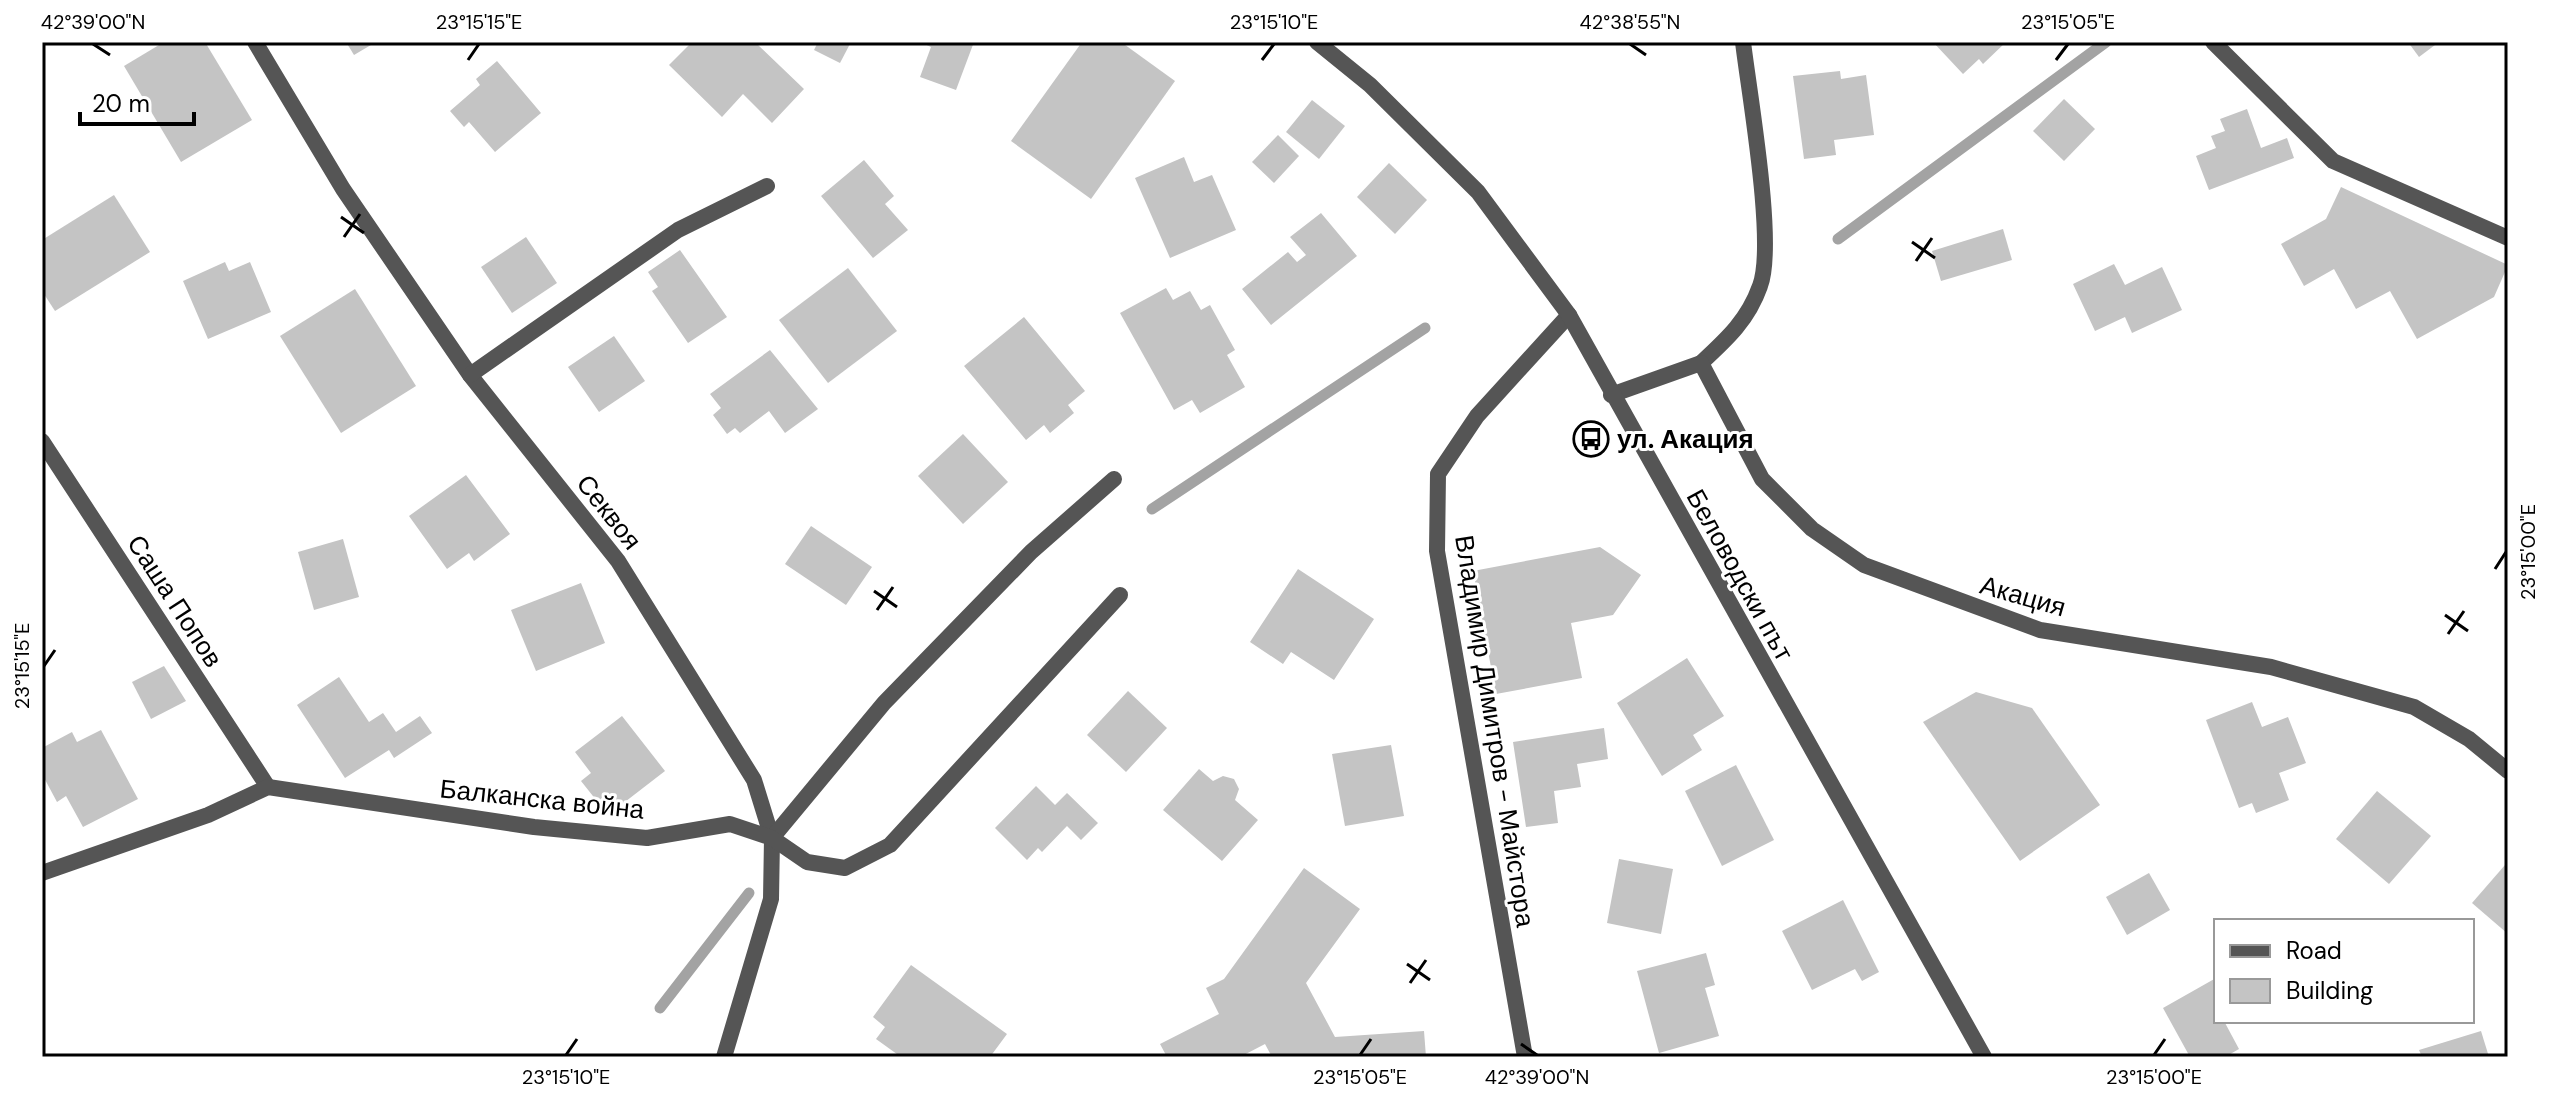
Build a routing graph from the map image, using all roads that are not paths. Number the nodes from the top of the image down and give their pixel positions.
1 (255, 42) edge
2 (1317, 42) edge
3 (1743, 42) edge
4 (2213, 42) edge
5 (767, 186) dead end
6 (2508, 238) edge
7 (1569, 315) junction
8 (1701, 363) junction
9 (470, 375) junction
10 (1611, 395) junction
11 (42, 441) edge
12 (1114, 479) dead end
13 (1120, 595) dead end
14 (2508, 771) edge
15 (268, 787) junction
16 (772, 838) junction
17 (42, 873) edge
18 (724, 1057) edge
19 (1525, 1057) edge
20 (1984, 1057) edge

1 - 9 street, Секвоя
2 - 7 street, Беловодски път
3 - 8 street
4 - 6 street
5 - 9 street
7 - 10 street, Беловодски път
7 - 19 street, Владимир Димитров - Майстора
8 - 10 street
8 - 14 street, Акация
9 - 16 street, Секвоя
10 - 20 street, Беловодски път
11 - 15 street, Саша Попов
12 - 16 street
13 - 16 street, Балканска война
15 - 16 street, Балканска война
15 - 17 street
16 - 18 street, Секвоя

